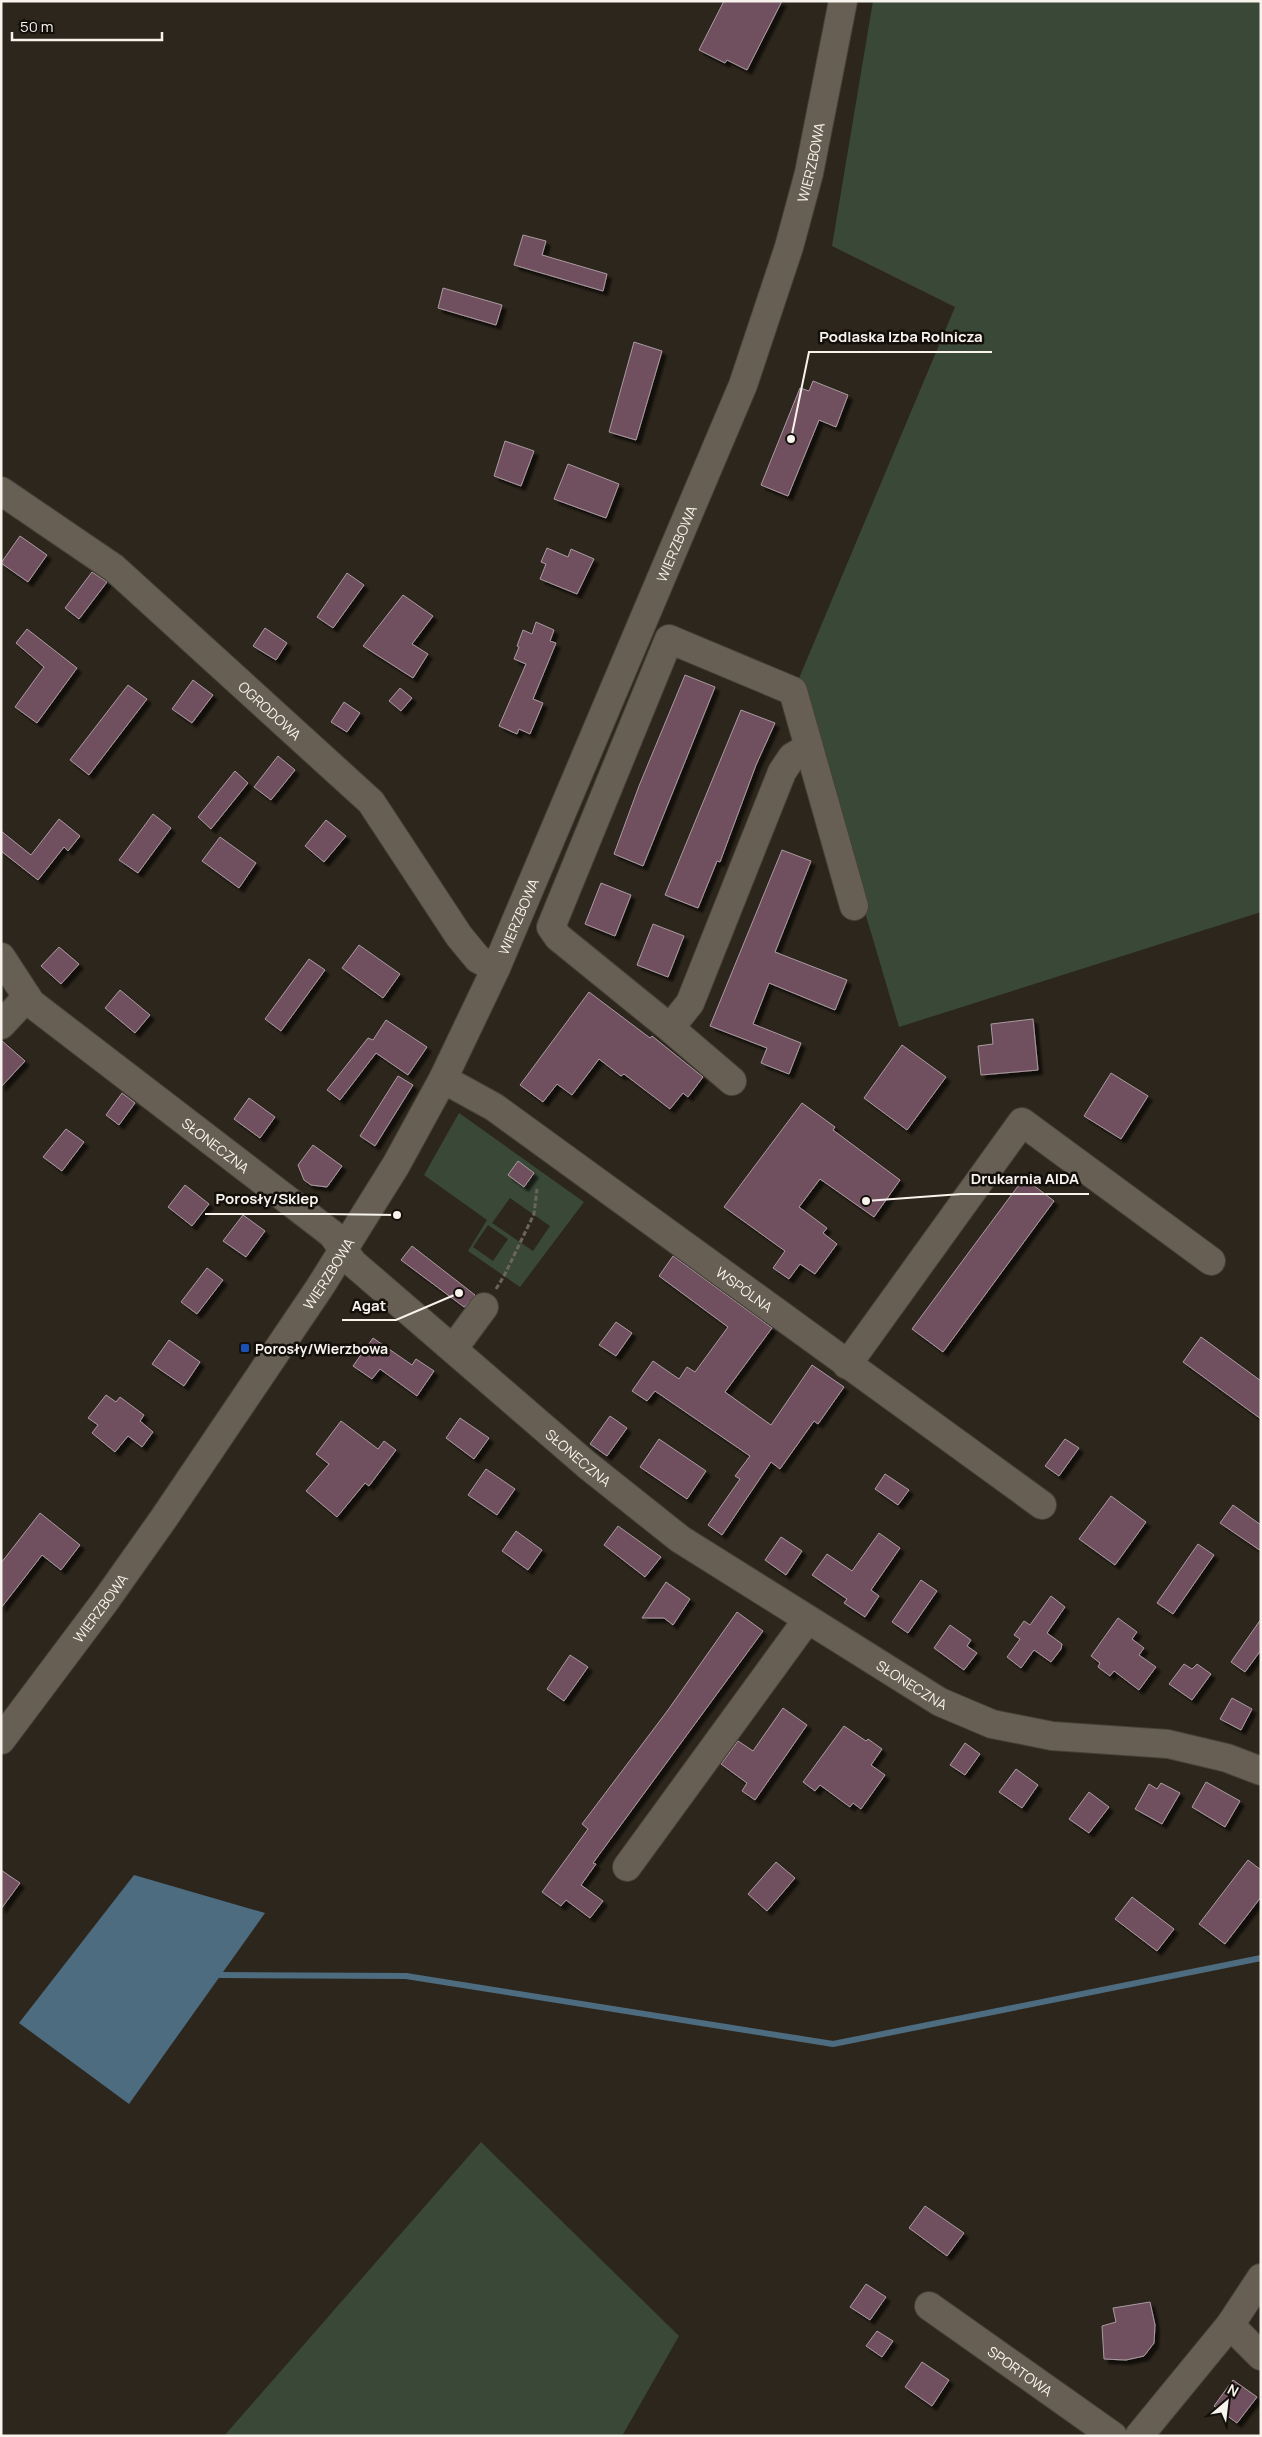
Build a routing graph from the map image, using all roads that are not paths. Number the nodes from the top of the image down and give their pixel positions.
1 (842, 1) edge
2 (1, 491) edge
3 (641, 627) junction
4 (669, 639) junction
5 (809, 746) junction
6 (854, 906) dead end
7 (520, 913) junction
8 (551, 927) junction
9 (1, 957) edge
10 (496, 968) junction
11 (28, 997) junction
12 (1, 1025) edge
13 (670, 1028) junction
14 (443, 1078) junction
15 (732, 1081) dead end
16 (344, 1250) junction
17 (1211, 1260) dead end
18 (484, 1307) road end
19 (453, 1349) junction
20 (847, 1365) junction
21 (1042, 1505) dead end
22 (807, 1620) junction
23 (1, 1740) edge
24 (1261, 1771) edge
25 (627, 1867) dead end
26 (1261, 2278) edge
27 (929, 2306) dead end
28 (1230, 2326) junction
29 (1261, 2356) edge
30 (1113, 2436) edge
31 (1139, 2436) edge

1 - 3 street, WIERZBOWA
2 - 10 street, OGRODOWA
3 - 4 street
3 - 7 street, WIERZBOWA
4 - 5 street
4 - 8 street
5 - 6 street
5 - 13 street
7 - 8 street
7 - 10 street, WIERZBOWA
8 - 13 street
9 - 11 street, SŁONECZNA
10 - 14 street, WIERZBOWA
11 - 12 street
11 - 16 street, SŁONECZNA
13 - 15 street
14 - 16 street, WIERZBOWA
14 - 20 street, WSPÓLNA
16 - 19 street, SŁONECZNA
16 - 23 street, WIERZBOWA
17 - 20 street
18 - 19 street
19 - 22 street, SŁONECZNA
20 - 21 street, WSPÓLNA
22 - 24 street, SŁONECZNA
22 - 25 street
26 - 28 street
27 - 30 street, SPORTOWA
28 - 29 street
28 - 31 street

